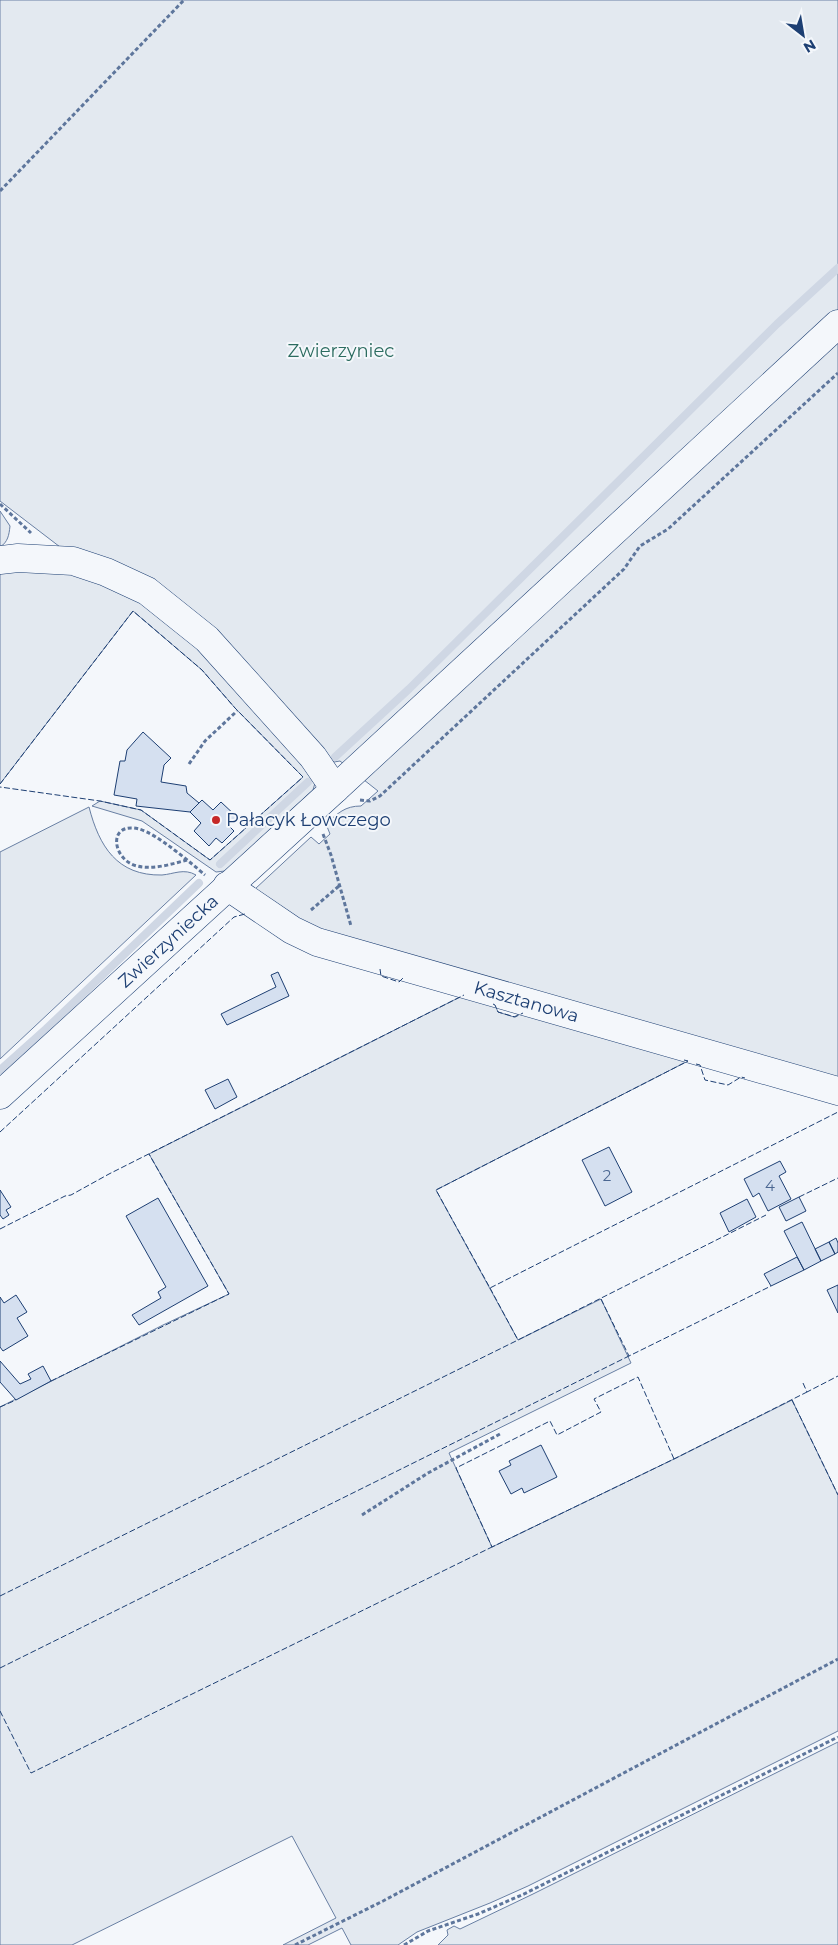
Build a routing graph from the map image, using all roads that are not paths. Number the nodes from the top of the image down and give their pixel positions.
1 (838, 324) edge
2 (0, 560) edge
3 (346, 795) junction
4 (227, 886) junction
5 (838, 1091) edge
6 (0, 1095) edge

1 - 3 street, Zwierzyniecka
2 - 3 street
3 - 4 street, Zwierzyniecka
4 - 5 street, Kasztanowa
4 - 6 street, Zwierzyniecka

